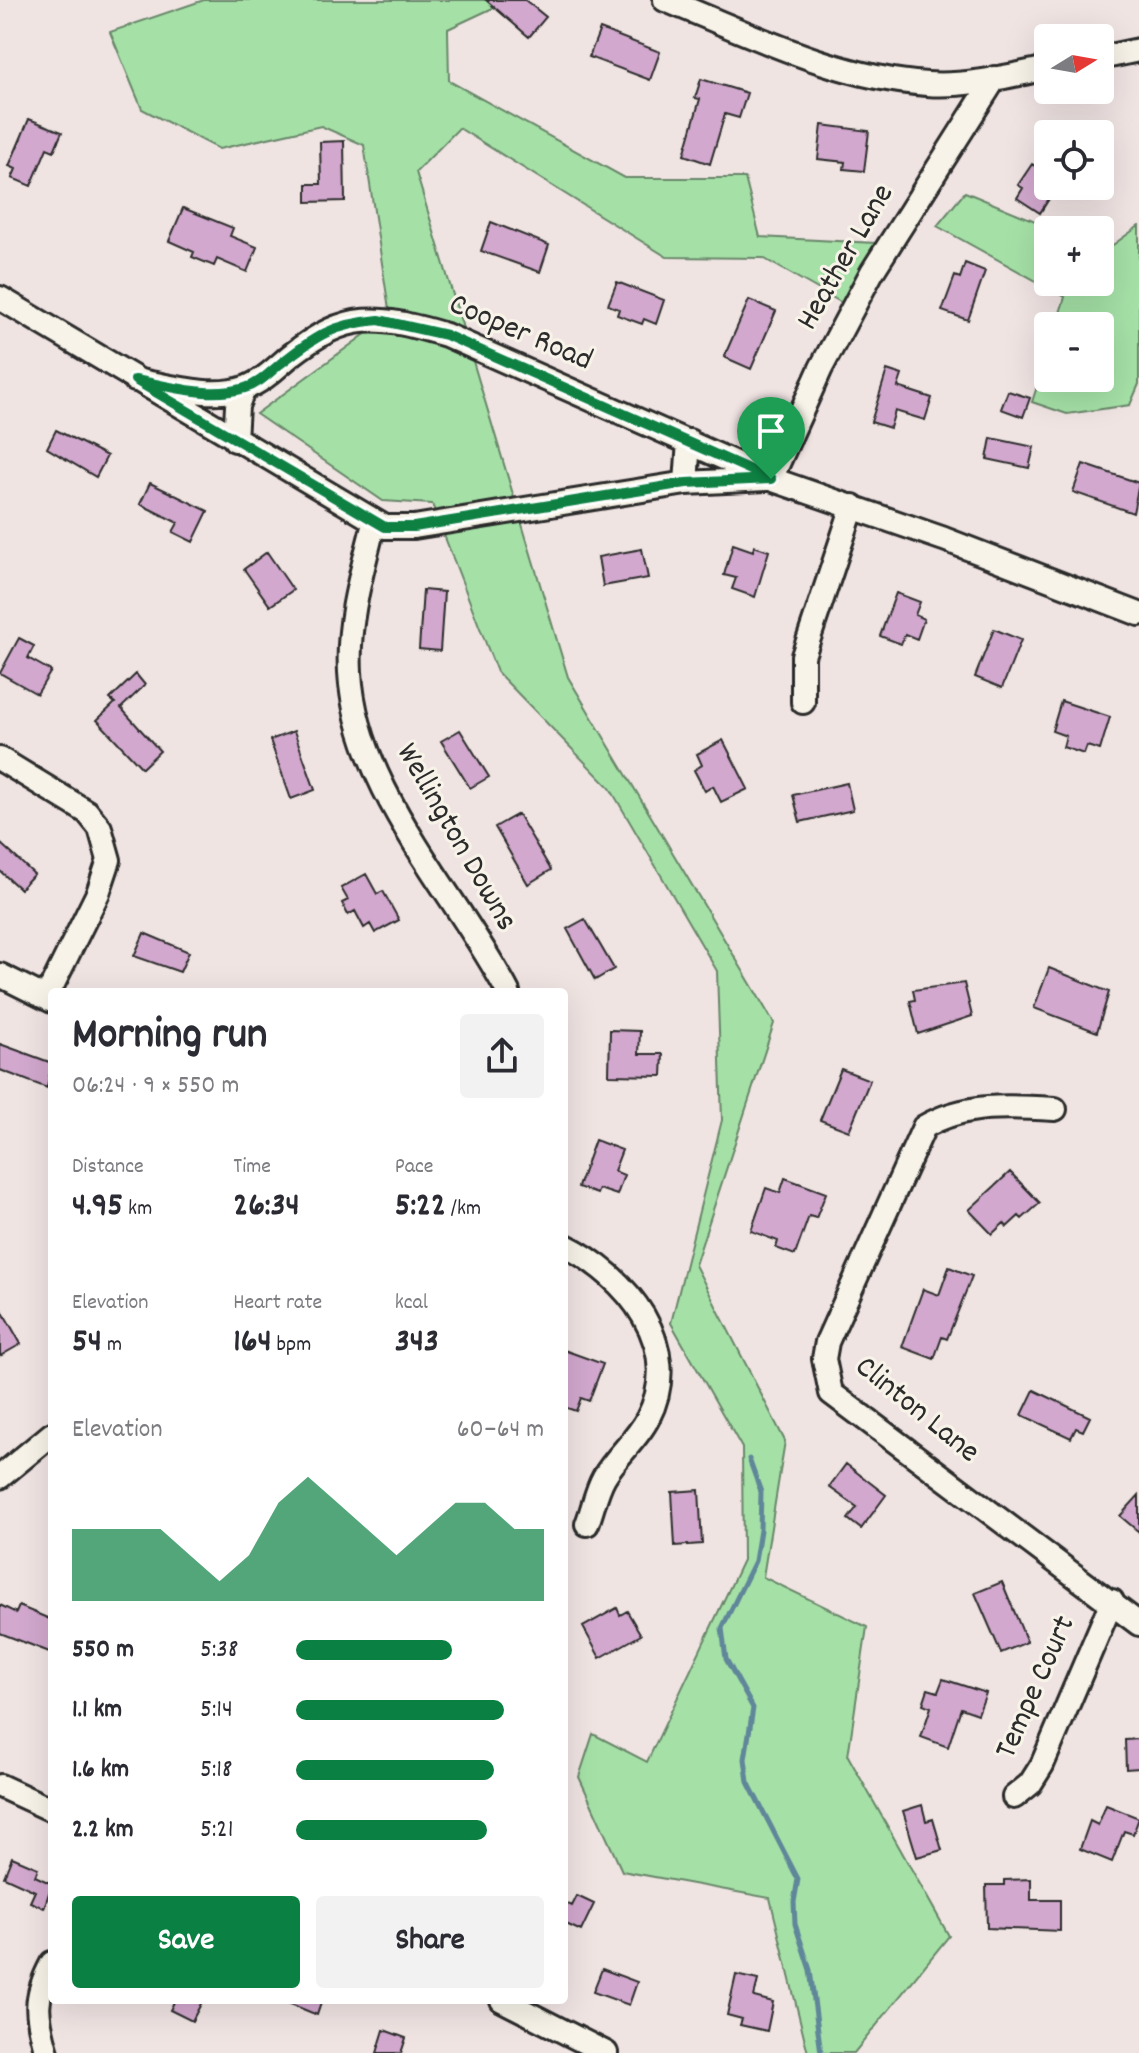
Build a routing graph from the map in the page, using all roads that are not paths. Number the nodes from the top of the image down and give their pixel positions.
1 (665, 0) edge
2 (1139, 50) edge
3 (1114, 55) edge
4 (1034, 71) edge
5 (995, 78) junction
6 (0, 298) edge
7 (135, 380) junction
8 (244, 388) junction
9 (235, 440) junction
10 (689, 441) junction
11 (771, 479) junction
12 (686, 483) junction
13 (853, 506) junction
14 (374, 523) junction
15 (1139, 614) edge
16 (803, 702) dead end
17 (0, 759) edge
18 (0, 975) edge
19 (54, 988) edge
20 (506, 988) edge
21 (48, 999) edge
22 (1055, 1109) dead end
23 (568, 1247) edge
24 (48, 1437) edge
25 (0, 1477) edge
26 (587, 1524) dead end
27 (1112, 1601) junction
28 (1139, 1624) edge
29 (0, 1786) edge
30 (1014, 1797) dead end
31 (48, 1808) edge
32 (48, 1970) edge
33 (510, 2004) edge
34 (47, 2053) edge
35 (606, 2053) edge

1 - 5 street
2 - 3 street
4 - 5 street
5 - 11 street, Heather Lane
6 - 7 street, Cooper Road
7 - 8 street, Cooper Road
7 - 9 street, Cooper Road
8 - 9 street
8 - 10 street, Cooper Road
9 - 14 street, Cooper Road
10 - 11 street, Cooper Road
10 - 12 street
11 - 12 street, Cooper Road
11 - 13 street, Cooper Road
12 - 14 street, Cooper Road
13 - 15 street, Cooper Road
13 - 16 street
14 - 20 street, Wellington Downs
17 - 19 street
18 - 21 street
22 - 27 street, Clinton Lane
23 - 26 street
24 - 25 street
27 - 28 street, Clinton Lane
27 - 30 street, Tempe Court
29 - 31 street
32 - 34 street
33 - 35 street

